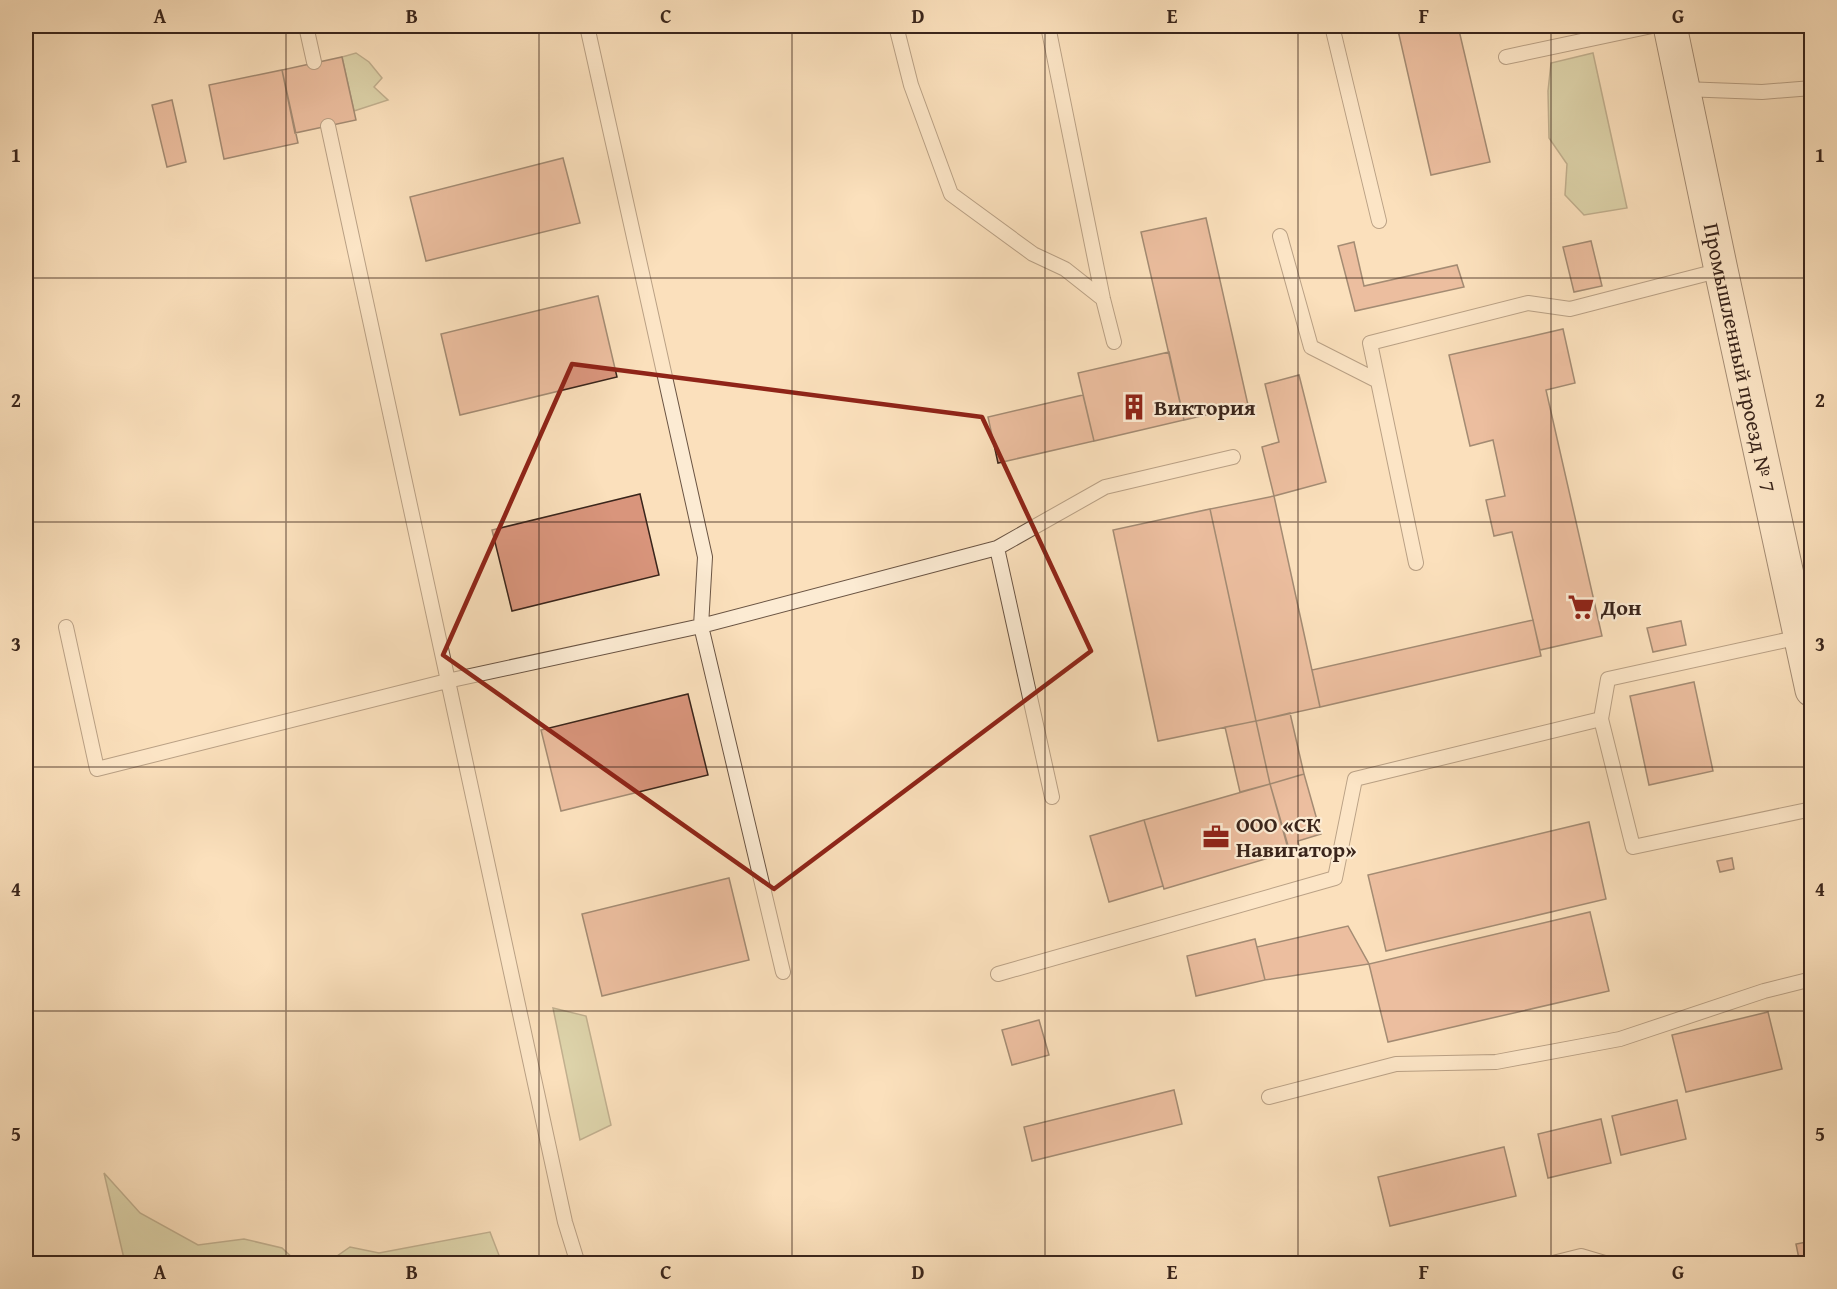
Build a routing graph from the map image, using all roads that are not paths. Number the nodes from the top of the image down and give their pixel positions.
1 (306, 26) edge
2 (586, 26) edge
3 (896, 26) edge
4 (1048, 26) edge
5 (1332, 26) edge
6 (1652, 26) edge
7 (1670, 26) edge
8 (1506, 57) dead end
9 (314, 62) dead end
10 (1812, 88) edge
11 (1683, 89) junction
12 (328, 126) dead end
13 (1379, 221) dead end
14 (1280, 236) dead end
15 (1721, 270) junction
16 (1103, 299) junction
17 (1114, 342) dead end
18 (1378, 381) junction
19 (1233, 457) dead end
20 (997, 548) junction
21 (1416, 563) dead end
22 (701, 626) junction
23 (66, 627) dead end
24 (1800, 638) junction
25 (447, 681) junction
26 (1812, 690) edge
27 (1601, 719) junction
28 (1052, 797) dead end
29 (1812, 809) edge
30 (783, 972) dead end
31 (998, 974) dead end
32 (1812, 979) edge
33 (1269, 1097) dead end
34 (578, 1263) edge
35 (1549, 1263) edge
36 (1608, 1263) edge

1 - 9 lane
2 - 22 lane
3 - 16 lane
4 - 16 lane
5 - 13 lane
6 - 8 lane
7 - 11 street, Промышленный проезд № 7
10 - 11 lane
11 - 15 street, Промышленный проезд № 7
12 - 25 lane
14 - 18 lane
15 - 18 lane
15 - 24 street, Промышленный проезд № 7
16 - 17 lane
18 - 21 lane
19 - 20 lane
20 - 22 lane
20 - 28 lane
22 - 25 lane
22 - 30 lane
23 - 25 lane
24 - 26 street, Промышленный проезд № 7
24 - 27 lane
25 - 34 lane
27 - 29 lane
27 - 31 lane
32 - 33 lane
35 - 36 lane

